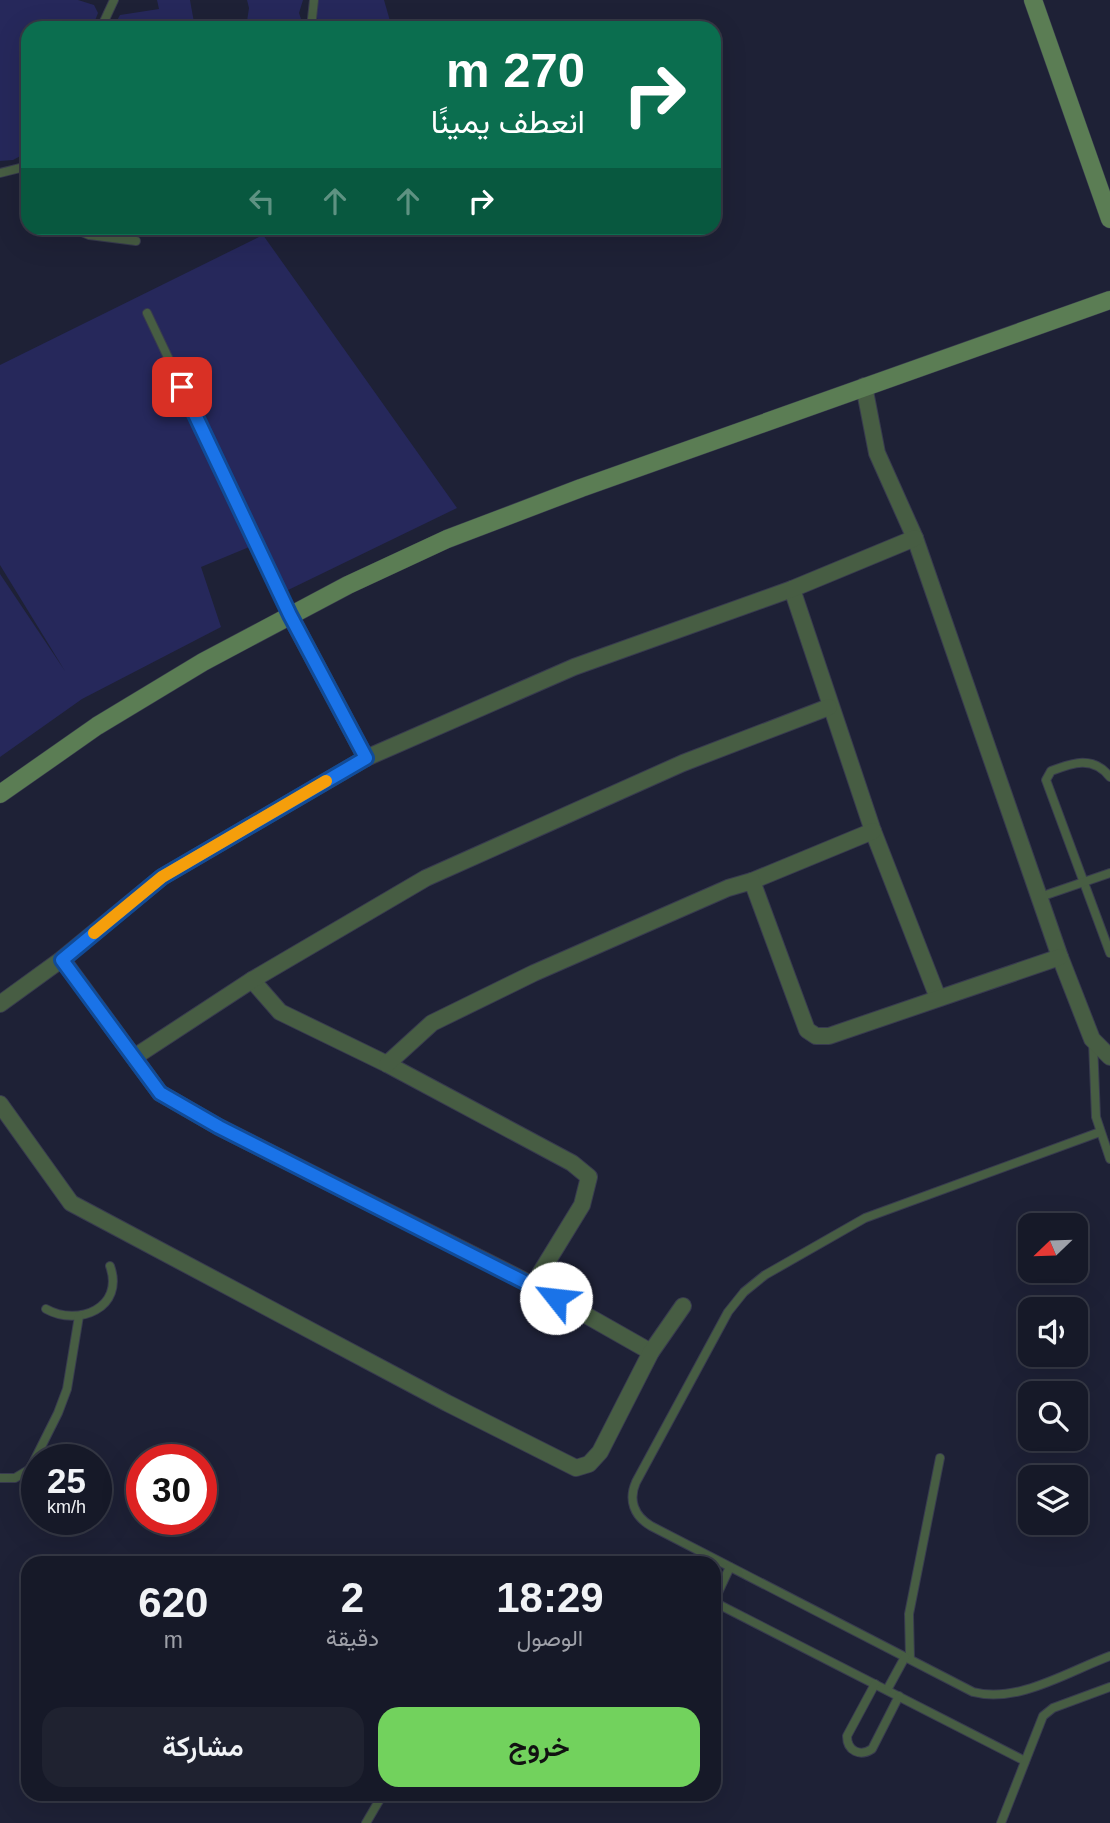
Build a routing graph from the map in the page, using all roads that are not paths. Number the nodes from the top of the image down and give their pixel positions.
1 (114, 0) edge
2 (314, 0) edge
3 (1033, 0) edge
4 (104, 21) edge
5 (312, 21) edge
6 (21, 168) edge
7 (0, 173) edge
8 (1110, 219) edge
9 (89, 235) edge
10 (136, 241) dead end
11 (1110, 300) edge
12 (147, 313) dead end
13 (864, 386) junction
14 (915, 538) junction
15 (792, 589) junction
16 (290, 615) junction
17 (829, 707) junction
18 (366, 758) junction
19 (1110, 777) edge
20 (1, 793) edge
21 (873, 831) junction
22 (1110, 873) edge
23 (752, 881) junction
24 (1084, 881) junction
25 (1040, 897) junction
26 (1110, 953) edge
27 (1060, 957) junction
28 (62, 960) junction
29 (253, 979) junction
30 (938, 998) junction
31 (0, 1004) edge
32 (1092, 1040) junction
33 (136, 1056) junction
34 (1110, 1057) edge
35 (387, 1064) junction
36 (0, 1104) edge
37 (1100, 1132) junction
38 (1110, 1159) edge
39 (110, 1266) dead end
40 (533, 1285) junction
41 (683, 1306) dead end
42 (46, 1309) dead end
43 (79, 1316) junction
44 (651, 1352) junction
45 (940, 1458) dead end
46 (0, 1478) edge
47 (709, 1556) edge
48 (721, 1562) edge
49 (730, 1567) junction
50 (721, 1587) edge
51 (721, 1606) edge
52 (1110, 1656) edge
53 (907, 1658) junction
54 (875, 1684) junction
55 (1110, 1688) edge
56 (887, 1690) junction
57 (899, 1696) junction
58 (1025, 1761) junction
59 (379, 1801) edge
60 (366, 1823) edge
61 (1001, 1823) edge

1 - 4 lane
2 - 5 lane
3 - 8 street
6 - 7 lane
9 - 10 lane
11 - 13 street
12 - 16 lane
13 - 14 street
13 - 16 street
14 - 15 street
14 - 25 street
15 - 17 street
15 - 18 street
16 - 18 street
16 - 20 street
17 - 21 street
17 - 29 street
18 - 28 street
19 - 24 lane
21 - 23 street
21 - 30 street
22 - 24 lane
23 - 30 street
23 - 35 street
24 - 25 lane
24 - 26 lane
25 - 27 street
27 - 30 street
27 - 32 street
28 - 31 street
28 - 33 street
29 - 33 street
29 - 35 street
32 - 34 street
32 - 37 lane
33 - 40 street
35 - 40 street
36 - 44 street
37 - 38 lane
37 - 47 lane
39 - 43 lane
40 - 44 street
41 - 44 street
42 - 43 lane
43 - 46 lane
45 - 53 lane
48 - 49 lane
49 - 50 lane
49 - 53 lane
51 - 54 lane
52 - 53 lane
53 - 56 lane
54 - 56 lane
54 - 57 lane
55 - 58 lane
56 - 57 lane
57 - 58 lane
58 - 61 lane
59 - 60 lane

